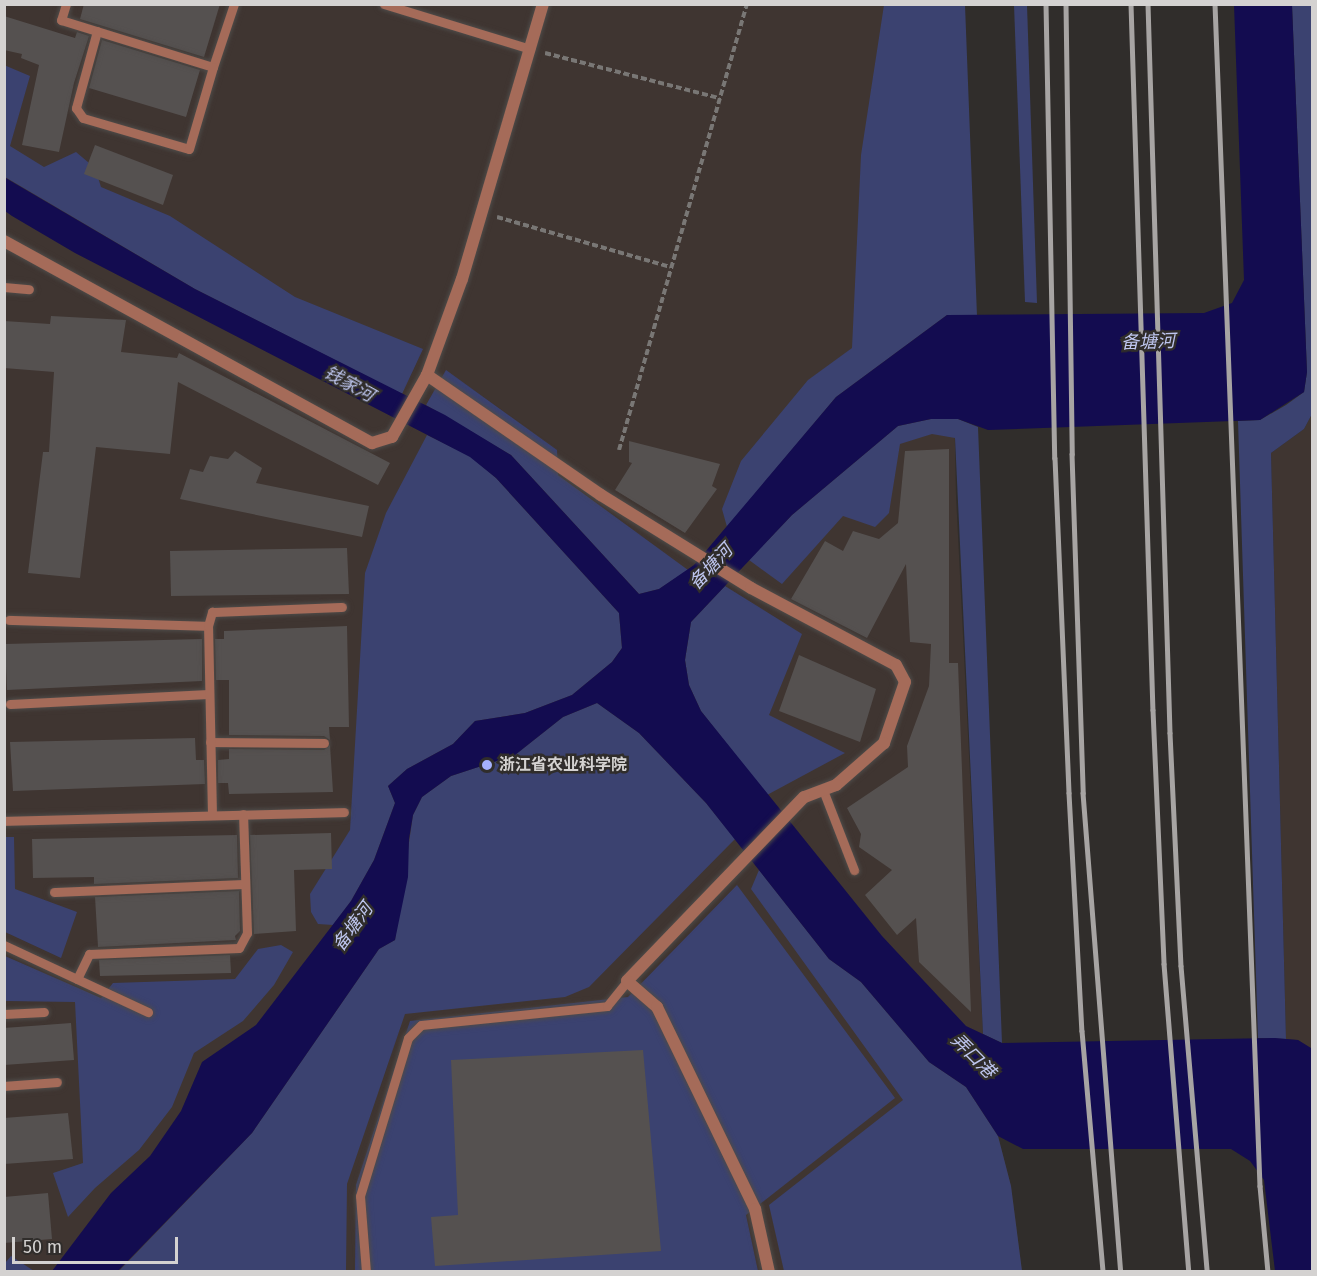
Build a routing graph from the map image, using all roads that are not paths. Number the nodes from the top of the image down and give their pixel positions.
1 (66, 4) edge
2 (234, 4) edge
3 (384, 4) edge
4 (543, 4) edge
5 (97, 31) junction
6 (530, 49) junction
7 (213, 67) junction
8 (4, 241) edge
9 (4, 287) edge
10 (29, 290) dead end
11 (427, 375) junction
12 (342, 607) dead end
13 (9, 620) dead end
14 (208, 626) junction
15 (209, 694) junction
16 (10, 704) dead end
17 (210, 742) junction
18 (324, 743) dead end
19 (822, 790) junction
20 (344, 812) dead end
21 (243, 814) junction
22 (212, 815) junction
23 (4, 821) edge
24 (854, 870) dead end
25 (245, 884) junction
26 (54, 892) dead end
27 (4, 945) edge
28 (77, 979) junction
29 (627, 981) junction
30 (44, 1012) dead end
31 (148, 1012) dead end
32 (4, 1014) edge
33 (57, 1082) dead end
34 (4, 1086) edge
35 (366, 1272) edge
36 (770, 1272) edge

1 - 5 lane
2 - 7 lane
3 - 6 lane
4 - 6 street
5 - 7 lane
5 - 7 lane
6 - 11 street
8 - 11 street
9 - 10 lane
11 - 19 street
12 - 14 lane
13 - 14 lane
14 - 15 lane
15 - 16 lane
15 - 17 lane
17 - 18 lane
17 - 22 lane
19 - 24 lane
19 - 29 street
20 - 21 lane
21 - 22 lane
21 - 25 lane
22 - 23 lane
25 - 26 lane
25 - 28 lane
27 - 28 lane
28 - 31 lane
29 - 35 lane
29 - 36 street
30 - 32 lane
33 - 34 lane

